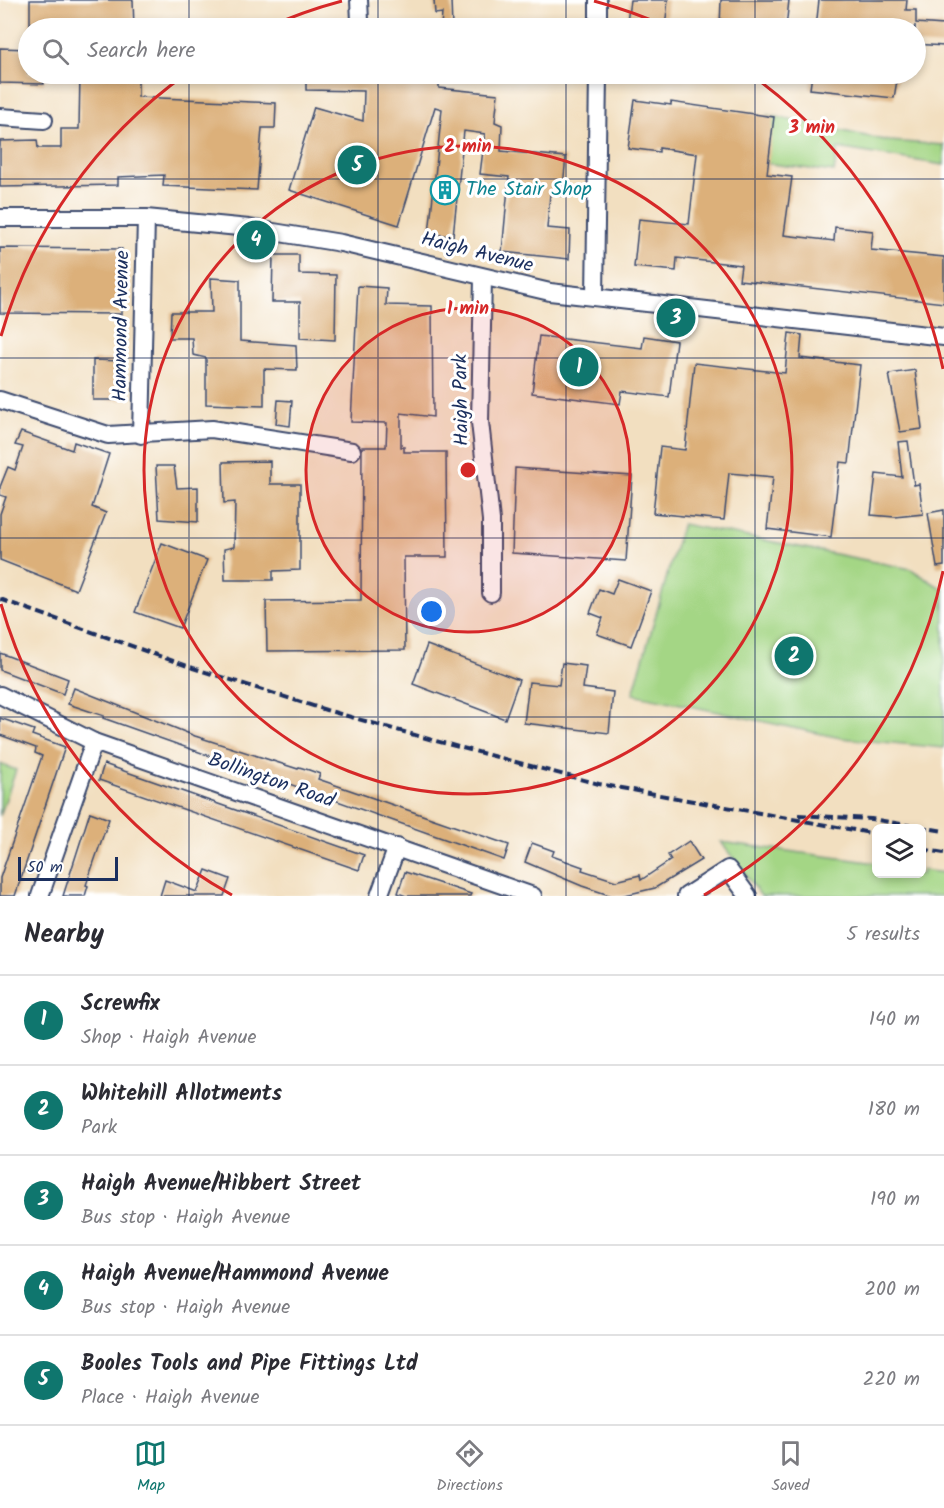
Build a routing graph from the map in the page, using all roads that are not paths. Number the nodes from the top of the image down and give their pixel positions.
1 (359, 0) edge
2 (598, 0) edge
3 (360, 18) edge
4 (598, 18) edge
5 (598, 84) edge
6 (0, 117) edge
7 (44, 120) dead end
8 (146, 218) junction
9 (0, 219) edge
10 (483, 278) junction
11 (595, 297) junction
12 (944, 337) edge
13 (0, 400) edge
14 (141, 435) junction
15 (352, 451) dead end
16 (491, 593) dead end
17 (0, 695) edge
18 (94, 742) junction
19 (397, 847) junction
20 (40, 896) edge
21 (380, 896) edge
22 (533, 896) edge
23 (686, 896) edge
24 (748, 896) edge

1 - 3 street
2 - 4 street
5 - 11 street
6 - 7 street
8 - 9 street, Haigh Avenue
8 - 10 street, Haigh Avenue
8 - 14 street, Hammond Avenue
10 - 11 street, Haigh Avenue
10 - 16 street, Haigh Park
11 - 12 street, Haigh Avenue
13 - 14 street
14 - 15 street
17 - 18 street, Bollington Road
18 - 19 street, Bollington Road
18 - 20 street
19 - 21 street
19 - 22 street, Bollington Road
23 - 24 street

